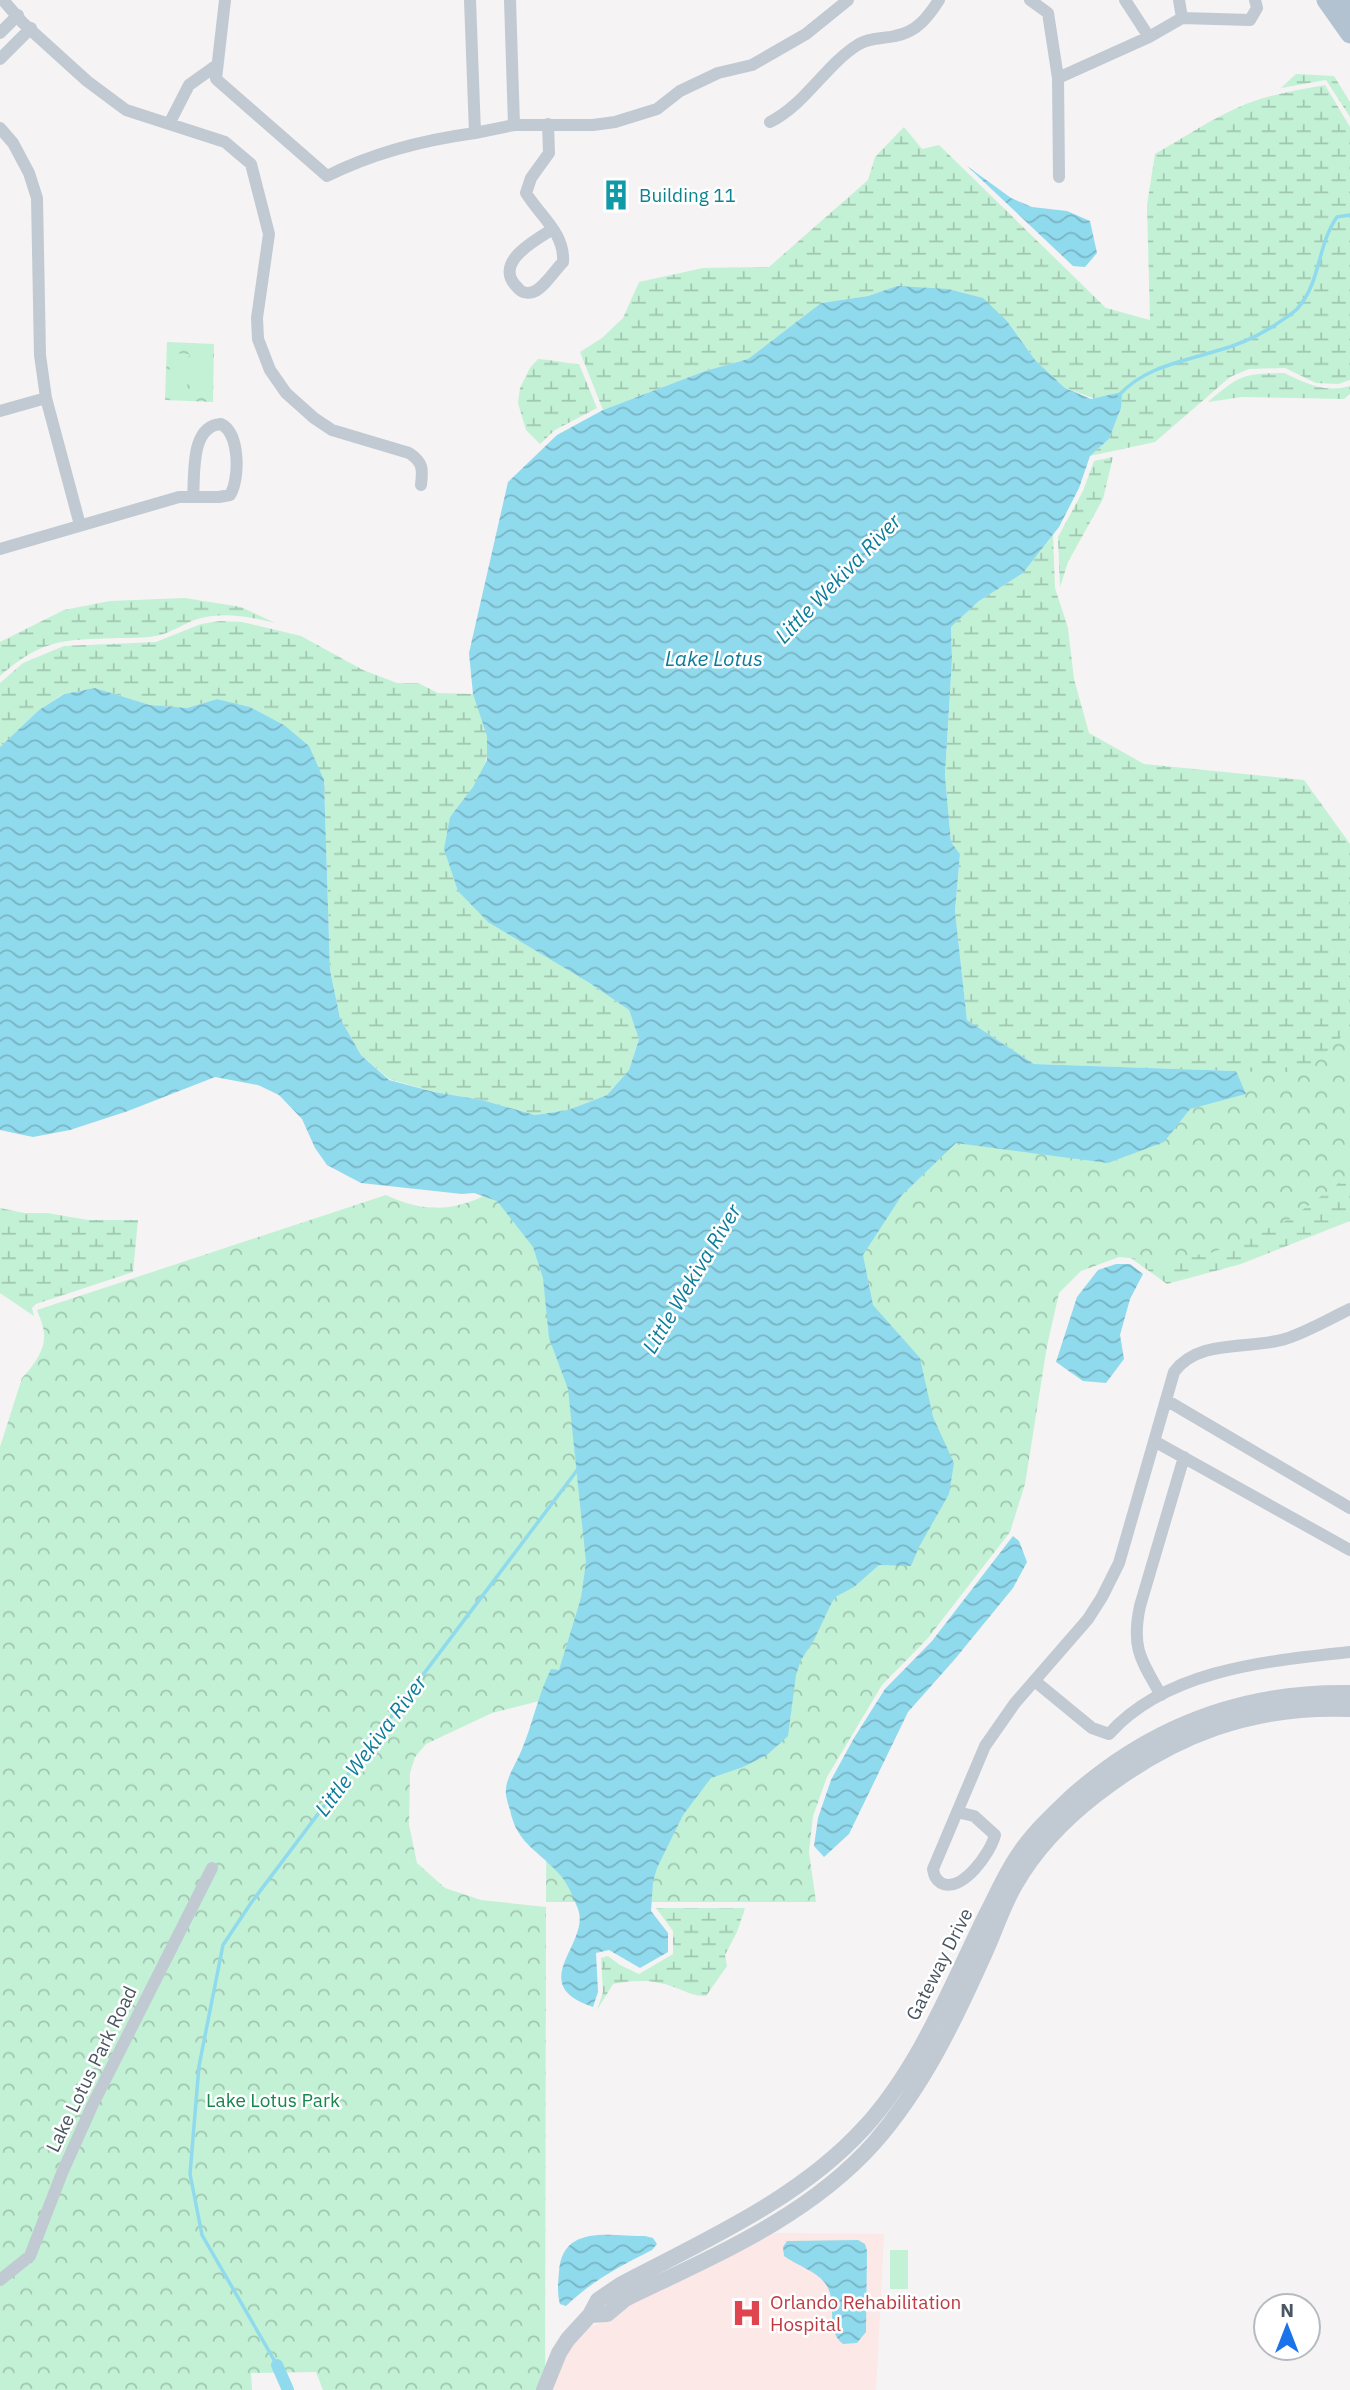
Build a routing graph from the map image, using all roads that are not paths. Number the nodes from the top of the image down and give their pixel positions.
1 (3, 0) edge
2 (225, 0) edge
3 (470, 0) edge
4 (510, 0) edge
5 (848, 0) edge
6 (939, 0) edge
7 (1031, 0) edge
8 (1125, 0) edge
9 (1179, 0) edge
10 (1255, 0) edge
11 (1326, 0) edge
12 (1344, 0) edge
13 (1350, 8) edge
14 (18, 15) junction
15 (1182, 18) junction
16 (31, 28) junction
17 (0, 33) edge
18 (1350, 34) edge
19 (1149, 37) junction
20 (0, 59) edge
21 (217, 65) junction
22 (1058, 78) junction
23 (770, 121) dead end
24 (169, 124) junction
25 (548, 124) junction
26 (514, 125) junction
27 (0, 128) edge
28 (475, 133) junction
29 (1059, 177) dead end
30 (553, 229) junction
31 (46, 398) junction
32 (0, 411) edge
33 (421, 485) dead end
34 (192, 497) junction
35 (80, 525) junction
36 (0, 548) edge
37 (1350, 1310) edge
38 (1166, 1400) junction
39 (1154, 1441) junction
40 (1184, 1457) junction
41 (1350, 1508) edge
42 (1350, 1550) edge
43 (1350, 1652) edge
44 (1036, 1682) junction
45 (1350, 1693) edge
46 (1161, 1695) junction
47 (1350, 1709) edge
48 (957, 1812) junction
49 (212, 1868) dead end
50 (735, 2224) junction
51 (744, 2240) junction
52 (0, 2280) edge
53 (590, 2315) junction
54 (544, 2390) edge

1 - 14 street
2 - 21 street
3 - 28 street
4 - 26 street
5 - 25 street
6 - 23 street
7 - 22 street
8 - 19 street
9 - 15 street
10 - 15 street
11 - 18 main road
12 - 13 main road
14 - 16 street
14 - 17 street
15 - 19 street
16 - 20 street
16 - 24 street
19 - 22 street
21 - 24 street
21 - 28 street
22 - 29 street
24 - 33 street
25 - 26 street
25 - 30 street
26 - 28 street
27 - 31 street
30 - 30 street
31 - 32 street
31 - 35 street
34 - 34 street
34 - 35 street
35 - 36 street
37 - 38 street
38 - 39 street
38 - 41 street
39 - 40 street
39 - 44 street
40 - 42 street
40 - 46 street
43 - 46 street
44 - 46 street
44 - 48 street
45 - 50 street, Gateway Drive
47 - 51 street, Gateway Drive
48 - 48 street
49 - 52 street, Lake Lotus Park Road
50 - 51 street
50 - 53 street, Gateway Drive
51 - 53 street, Gateway Drive
53 - 54 street, Gateway Drive

